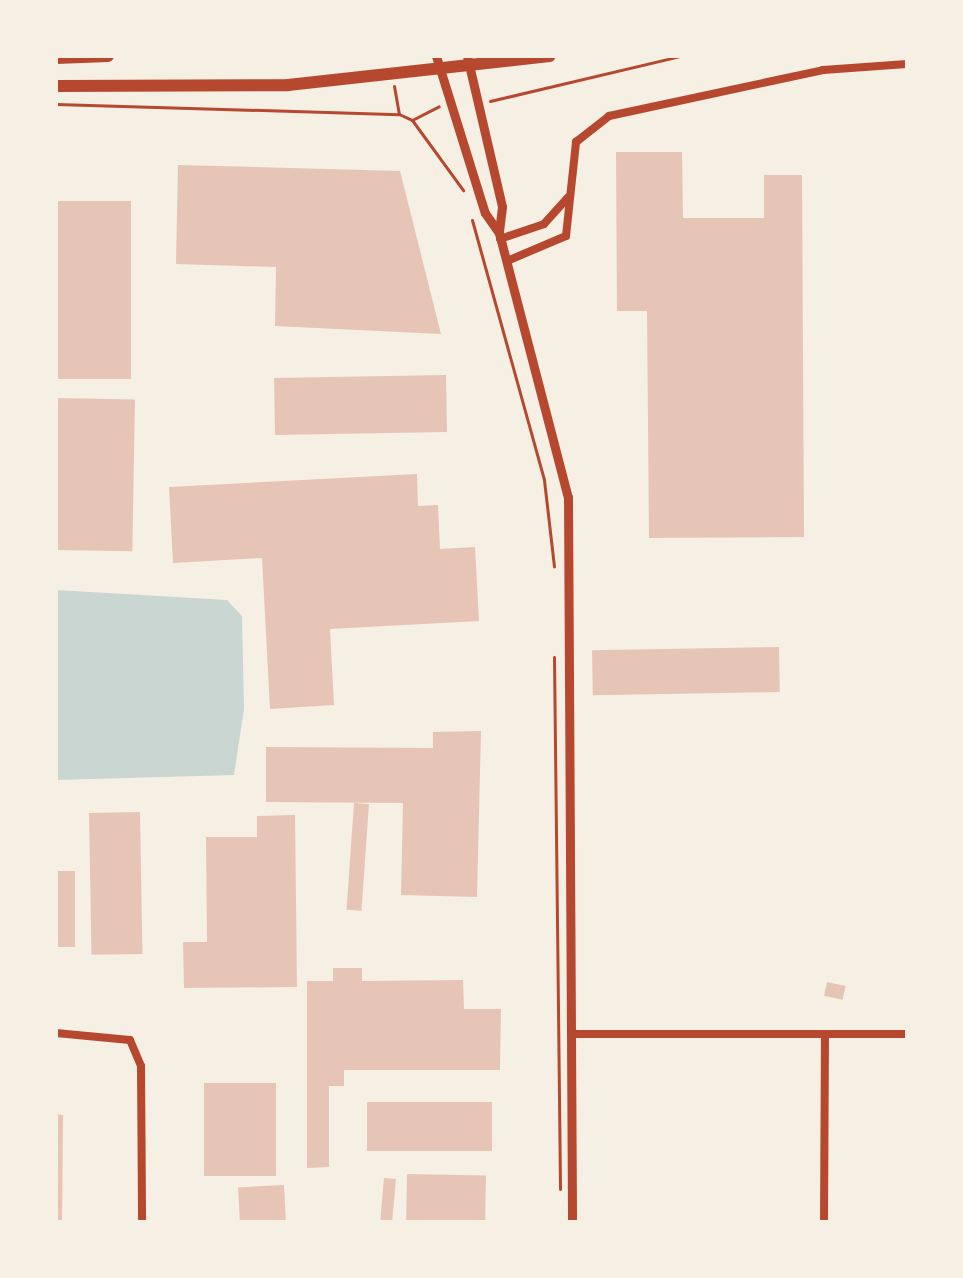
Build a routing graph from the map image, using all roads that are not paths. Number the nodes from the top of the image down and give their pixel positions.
1 (108, 56) edge
2 (436, 56) edge
3 (549, 56) edge
4 (56, 58) edge
5 (902, 61) edge
6 (469, 62) edge
7 (443, 72) junction
8 (56, 86) edge
9 (568, 197) junction
10 (500, 236) junction
11 (507, 261) junction
12 (56, 1033) edge
13 (574, 1034) junction
14 (825, 1034) junction
15 (907, 1034) edge
16 (142, 1222) edge
17 (572, 1222) edge
18 (824, 1222) edge

1 - 4 main road
2 - 7 street
3 - 6 main road
5 - 9 street
6 - 7 main road
6 - 10 street
7 - 8 main road
7 - 10 street
9 - 10 street
9 - 11 street
10 - 11 street
11 - 13 street
12 - 16 street
13 - 14 street
13 - 17 street
14 - 15 street
14 - 18 street

